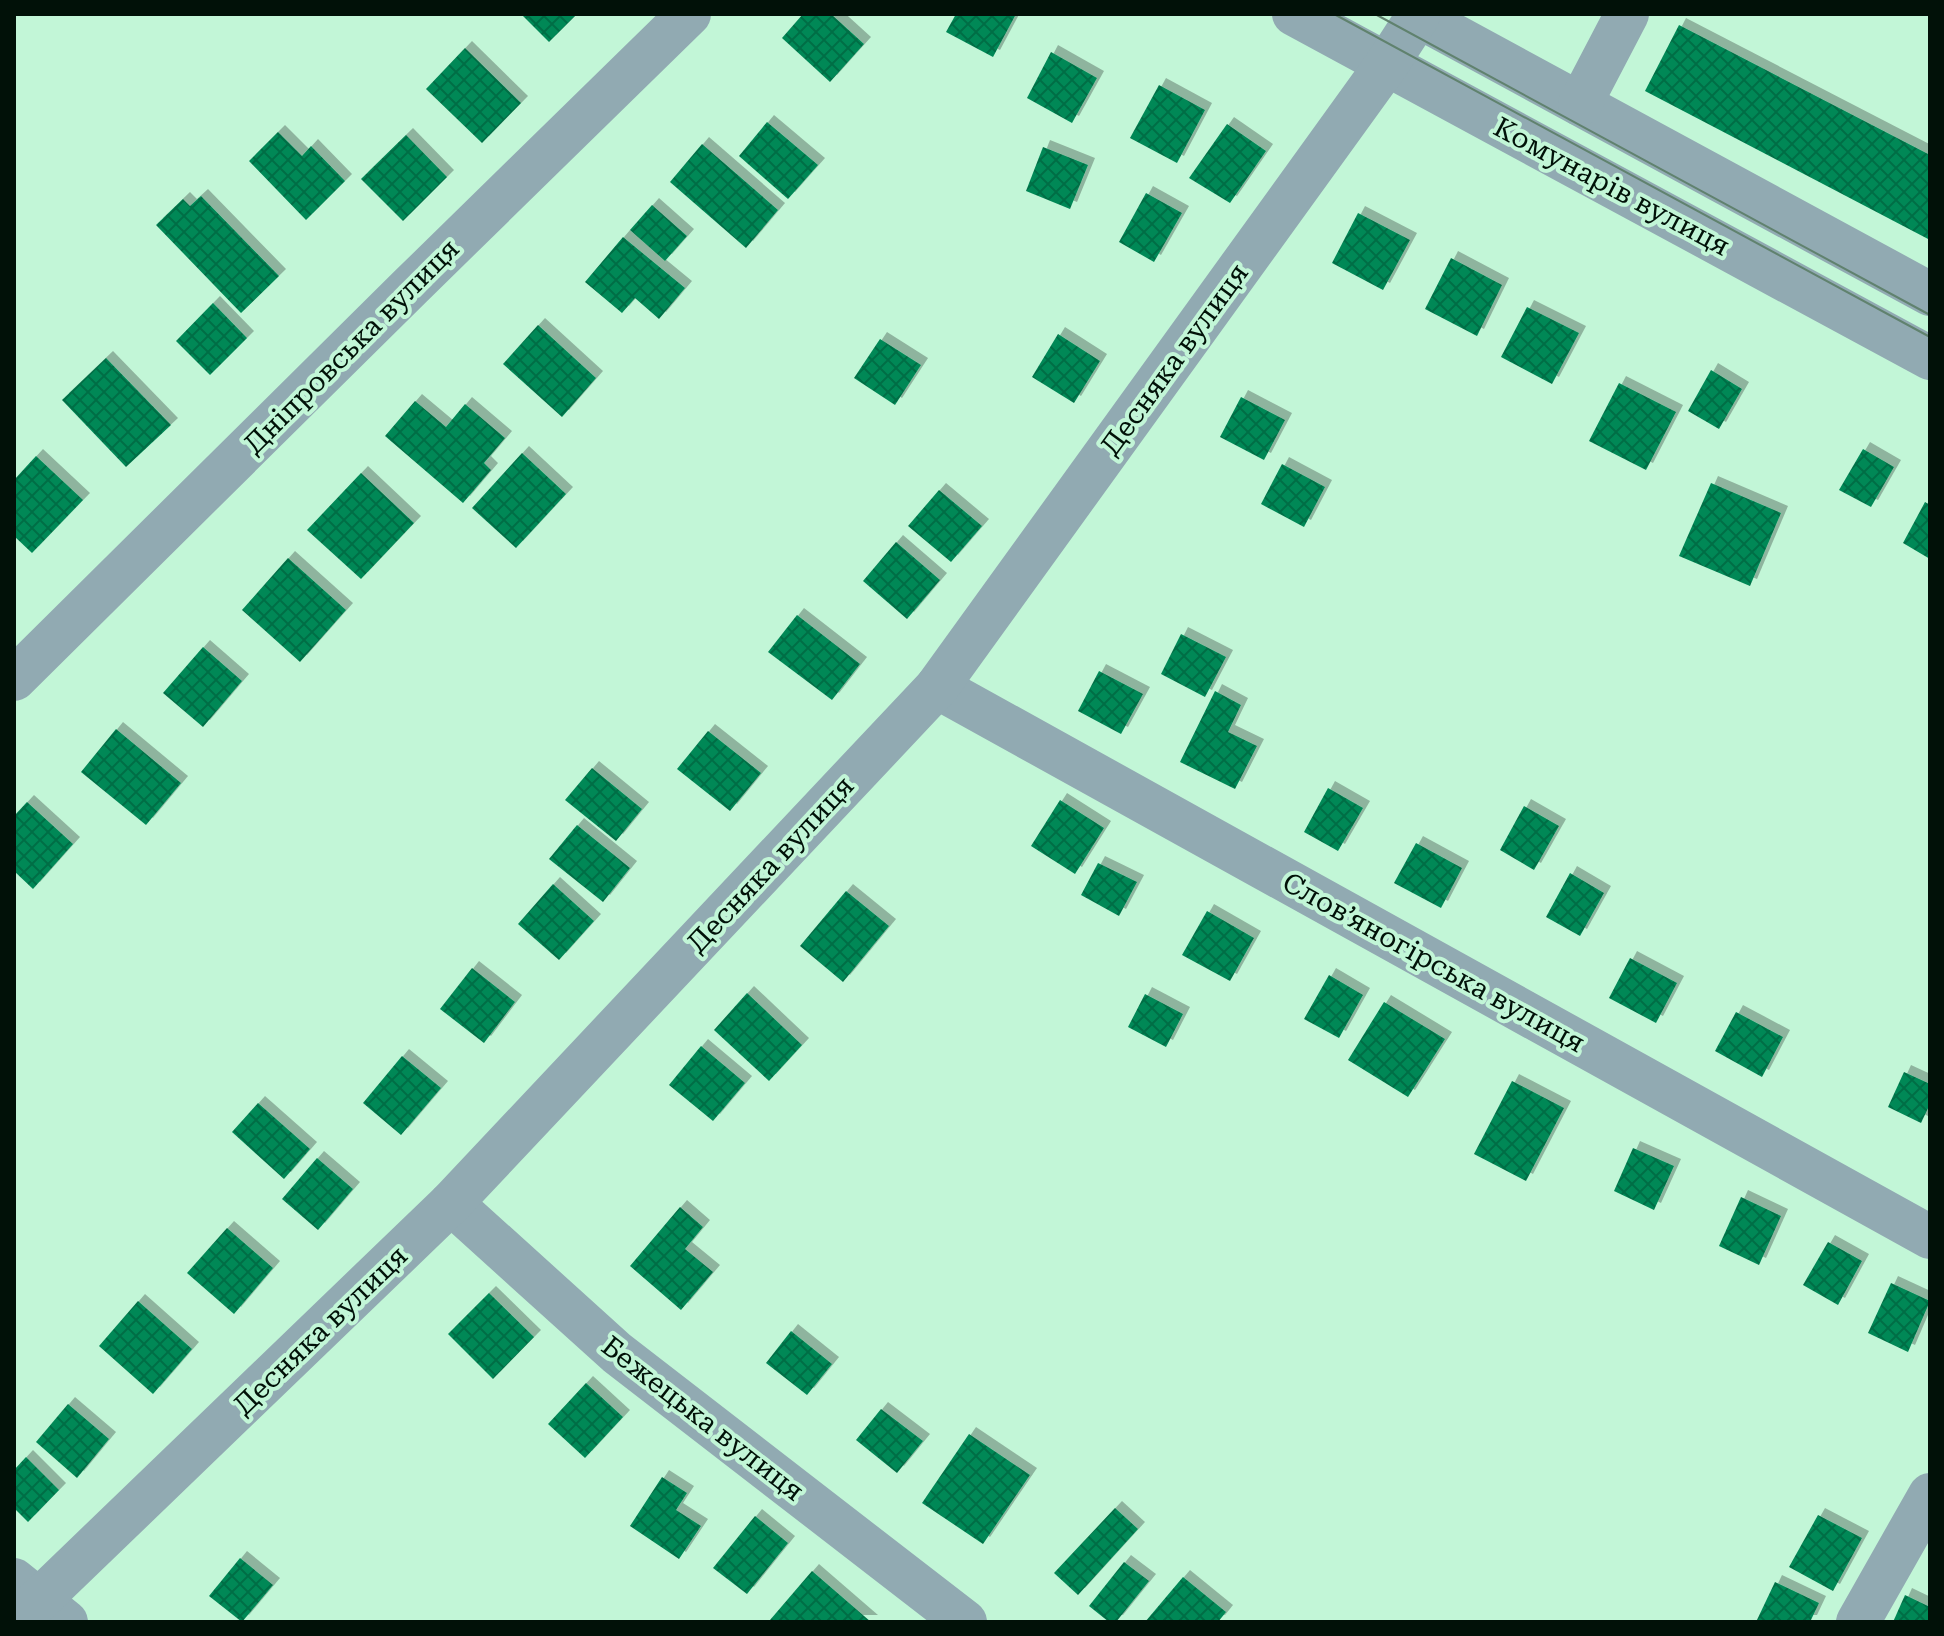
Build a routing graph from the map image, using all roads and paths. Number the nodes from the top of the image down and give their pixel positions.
1 (689, 14) edge
2 (1294, 14) edge
3 (1627, 14) edge
4 (1416, 15) edge
5 (1387, 64) junction
6 (1580, 104) junction
7 (1930, 294) edge
8 (1930, 358) edge
9 (14, 679) edge
10 (937, 687) junction
11 (451, 1203) junction
12 (1930, 1237) edge
13 (1930, 1495) edge
14 (34, 1606) edge
15 (965, 1622) edge
16 (1858, 1622) edge

1 - 9 street, Дніпровська вулиця
2 - 5 street, Комунарів вулиця
3 - 6 street
4 - 5 street, Десняка вулиця
4 - 6 street, Комунарів вулиця
5 - 8 street, Комунарів вулиця
5 - 10 street, Десняка вулиця
6 - 7 street, Комунарів вулиця
10 - 11 street, Десняка вулиця
10 - 12 street, Слов’яногірська вулиця
11 - 14 street, Десняка вулиця
11 - 15 street, Бежецька вулиця
13 - 16 street

